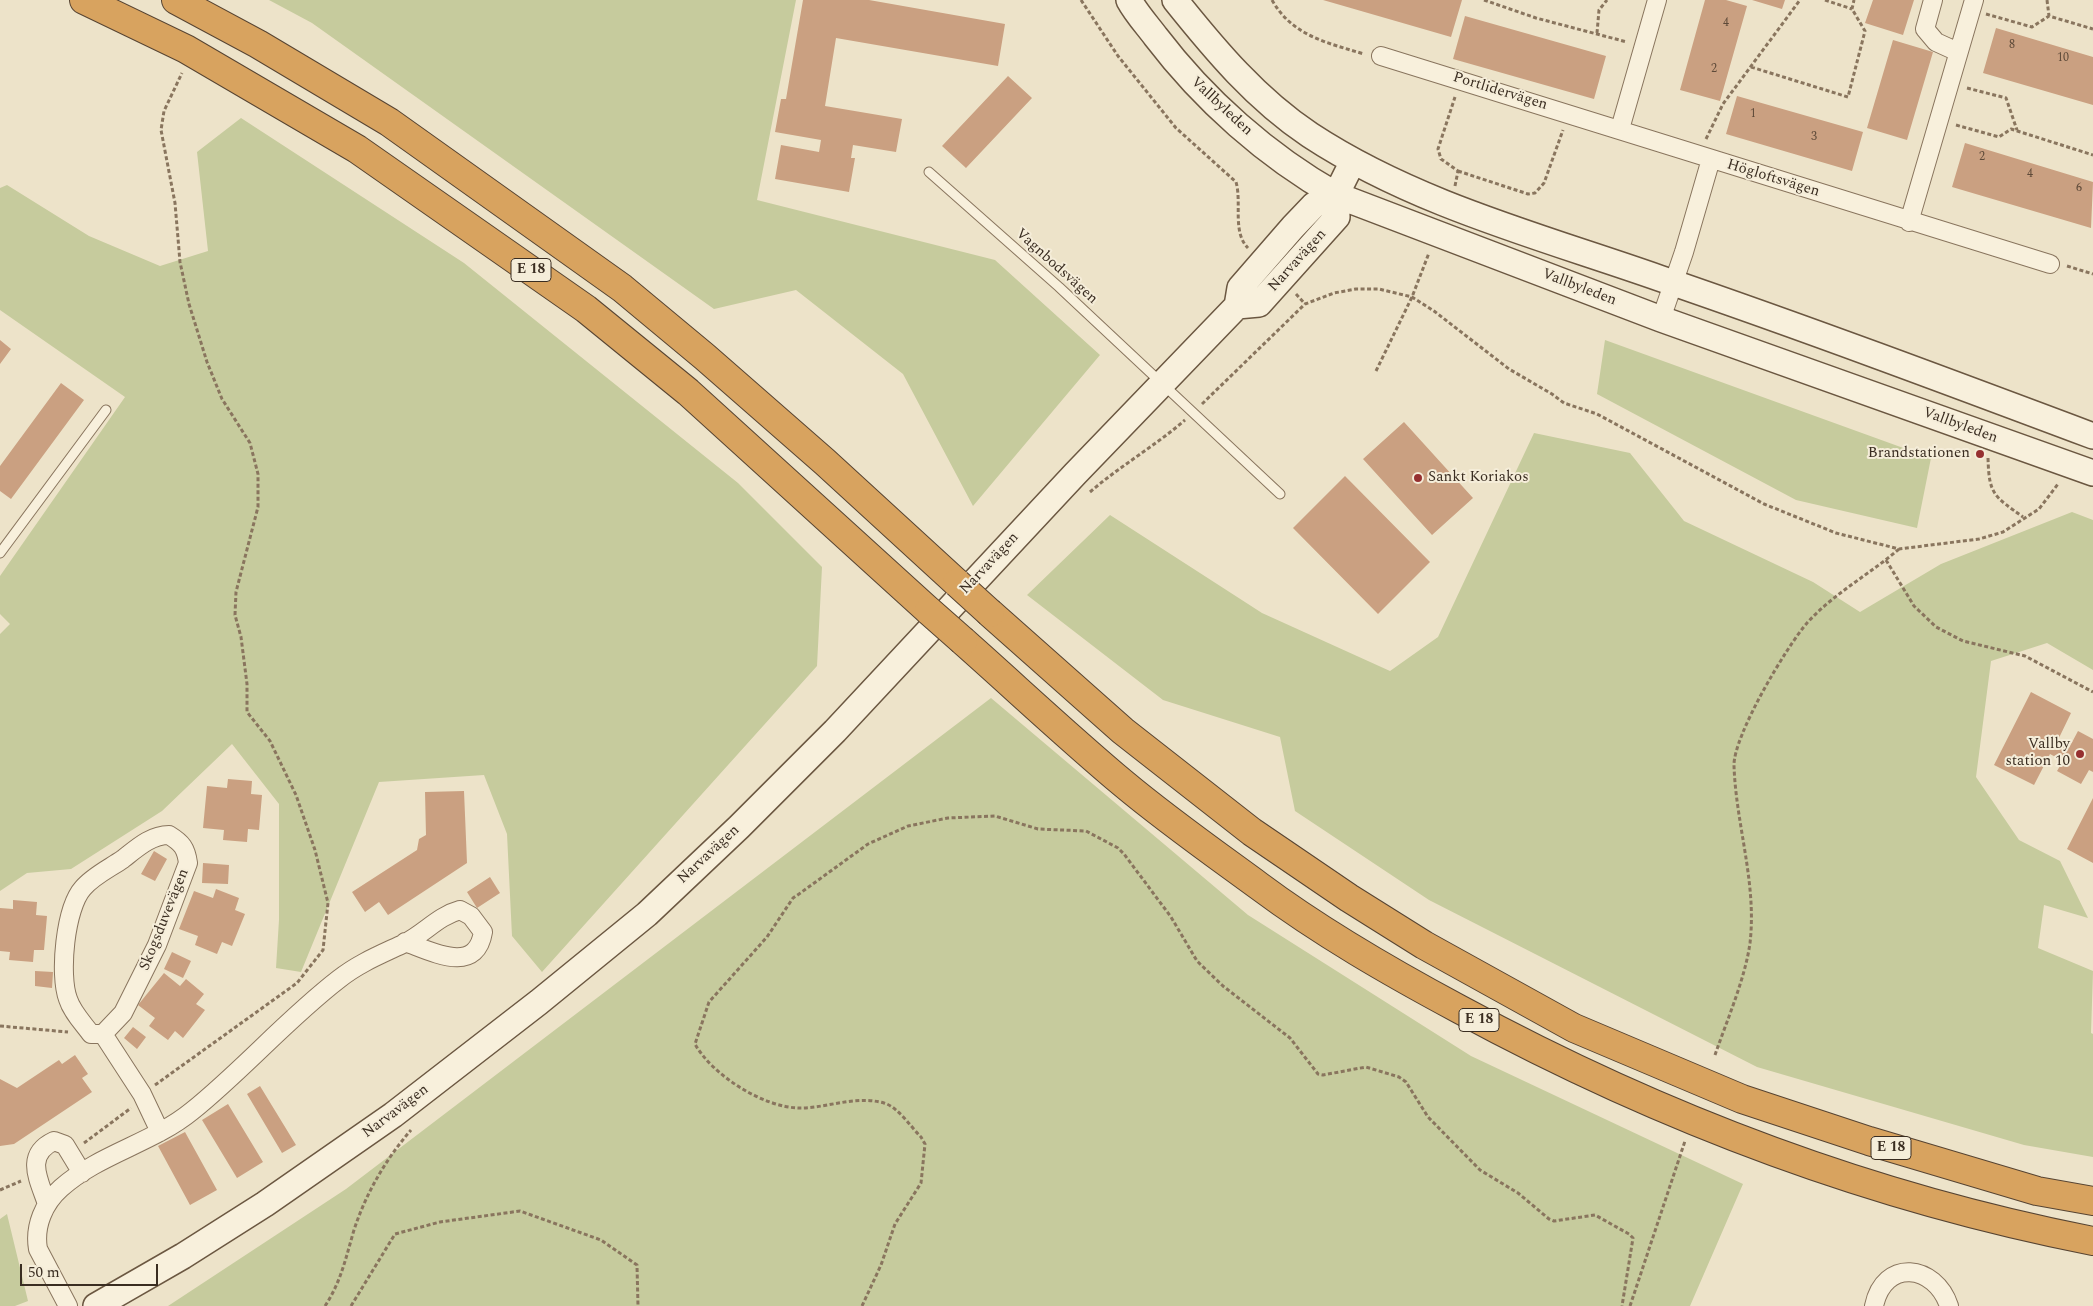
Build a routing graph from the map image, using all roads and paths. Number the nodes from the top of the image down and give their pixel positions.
1 (84, 0) edge
2 (176, 0) edge
3 (1081, 0) edge
4 (1129, 0) edge
5 (1175, 0) edge
6 (1272, 0) edge
7 (1484, 0) edge
8 (1607, 0) edge
9 (1657, 0) edge
10 (1800, 0) edge
11 (1825, 0) edge
12 (1854, 0) edge
13 (1933, 0) edge
14 (2047, 0) edge
15 (1972, 5) edge
16 (1852, 8) junction
17 (2050, 16) junction
18 (2093, 29) edge
19 (1597, 34) junction
20 (1644, 47) junction
21 (1958, 52) junction
22 (1381, 56) joint
23 (1751, 67) junction
24 (184, 70) dead end
25 (1949, 83) junction
26 (1569, 113) junction
27 (1938, 120) junction
28 (1620, 129) junction
29 (2017, 130) junction
30 (2093, 155) edge
31 (1706, 158) junction
32 (1353, 161) junction
33 (1287, 163) junction
34 (1458, 170) dead end
35 (929, 172) dead end
36 (1336, 195) junction
37 (1908, 222) junction
38 (1292, 227) junction
39 (1262, 261) junction
40 (2050, 264) joint
41 (2093, 274) edge
42 (1282, 280) junction
43 (1673, 283) junction
44 (1412, 297) junction
45 (1305, 304) junction
46 (1237, 306) junction
47 (1661, 319) junction
48 (1376, 371) dead end
49 (1162, 383) junction
50 (106, 410) dead end
51 (1194, 412) junction
52 (2093, 436) edge
53 (1988, 458) dead end
54 (2093, 473) edge
55 (1102, 482) dead end
56 (2058, 484) dead end
57 (1280, 494) dead end
58 (2023, 517) junction
59 (1899, 549) junction
60 (0, 553) edge
61 (1886, 560) junction
62 (2093, 692) edge
63 (405, 942) dead end
64 (0, 1026) edge
65 (97, 1034) junction
66 (1715, 1055) dead end
67 (142, 1094) junction
68 (414, 1126) dead end
69 (160, 1132) junction
70 (1687, 1136) dead end
71 (82, 1173) junction
72 (2093, 1201) edge
73 (47, 1204) junction
74 (2093, 1241) edge
75 (68, 1306) edge
76 (96, 1306) edge
77 (325, 1306) edge
78 (350, 1306) edge
79 (638, 1306) edge
80 (862, 1306) edge
81 (1622, 1306) edge
82 (1630, 1306) edge
83 (1874, 1306) edge
84 (1948, 1306) edge

1 - 74 highway, E 18, bridge
2 - 72 highway, E 18, bridge
3 - 39 path
4 - 33 main road, Vallbyleden
5 - 32 main road
6 - 22 path
7 - 19 path
8 - 19 path
9 - 20 street
10 - 23 path
11 - 16 path
12 - 16 path
13 - 21 street
14 - 17 path
15 - 17 path
15 - 21 street
16 - 23 path
17 - 18 path
19 - 20 path
20 - 28 street
21 - 25 street
22 - 26 street, Portlidervägen
23 - 31 path
24 - 67 path
25 - 27 street
25 - 29 path
26 - 28 street, Portlidervägen
26 - 34 path
27 - 29 path
27 - 37 street
28 - 31 street, Portlidervägen
29 - 30 path
31 - 37 street, Högloftsvägen
31 - 43 street, Högloftsvägen
32 - 36 main road, Narvavägen
32 - 43 main road
33 - 36 main road, Vallbyleden
33 - 38 main road, Narvavägen
35 - 49 lane, Vagnbodsvägen
36 - 38 main road, Narvavägen
36 - 42 main road, Narvavägen
36 - 47 main road, Vallbyleden
37 - 40 street, Högloftsvägen
38 - 39 main road, Narvavägen
39 - 46 main road, Narvavägen
40 - 41 path
42 - 45 path
42 - 46 main road, Narvavägen
43 - 47 street, Högloftsvägen
43 - 52 main road
44 - 45 path
44 - 48 path
44 - 59 path
45 - 51 path
46 - 49 main road, Narvavägen
47 - 54 main road, Vallbyleden
49 - 51 lane, Vagnbodsvägen
49 - 76 main road, Narvavägen
50 - 60 lane
51 - 55 path
51 - 57 lane, Vagnbodsvägen
53 - 58 path
56 - 58 path
58 - 59 path
59 - 61 path
61 - 62 path
61 - 66 path
63 - 69 street
64 - 65 path
65 - 65 street, Skogsduvevägen
65 - 67 street, Skogsduvevägen
67 - 69 street, Skogsduvevägen
68 - 77 path
69 - 71 street
70 - 82 path
71 - 73 street
71 - 73 street
73 - 75 street
78 - 79 path
80 - 81 path
83 - 84 street

